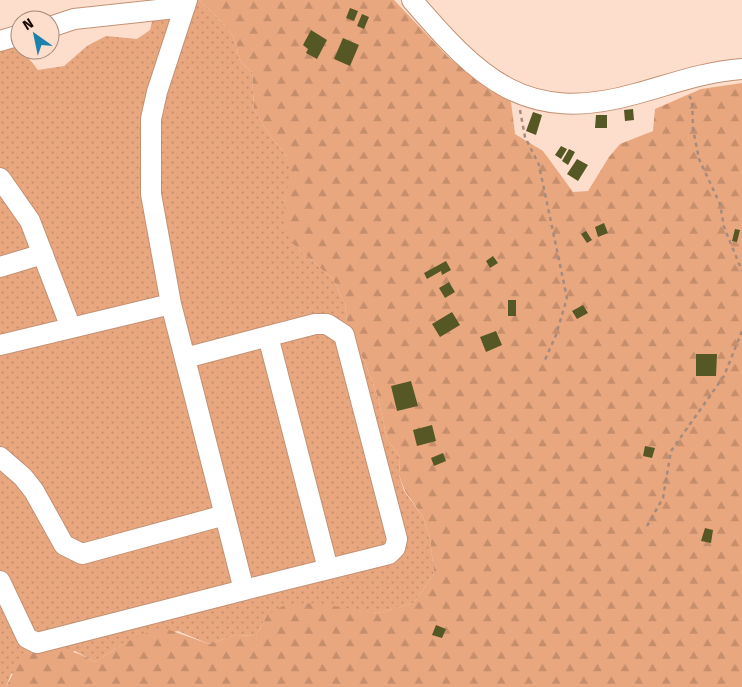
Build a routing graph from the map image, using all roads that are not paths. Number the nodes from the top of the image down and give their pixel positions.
1 (412, 0) edge
2 (186, 3) edge
3 (60, 24) edge
4 (742, 68) edge
5 (2, 185) edge
6 (43, 254) junction
7 (0, 267) edge
8 (171, 304) junction
9 (71, 328) junction
10 (268, 336) junction
11 (0, 345) edge
12 (185, 358) junction
13 (0, 457) edge
14 (225, 515) junction
15 (328, 569) junction
16 (0, 581) edge
17 (244, 590) junction

1 - 4 street
2 - 3 street
2 - 8 street
5 - 6 street
6 - 7 street
6 - 9 street
8 - 9 street
8 - 12 street
9 - 11 street
10 - 12 street
10 - 15 street
10 - 15 street
12 - 14 street
13 - 14 street
14 - 17 street
15 - 17 street
16 - 17 street

